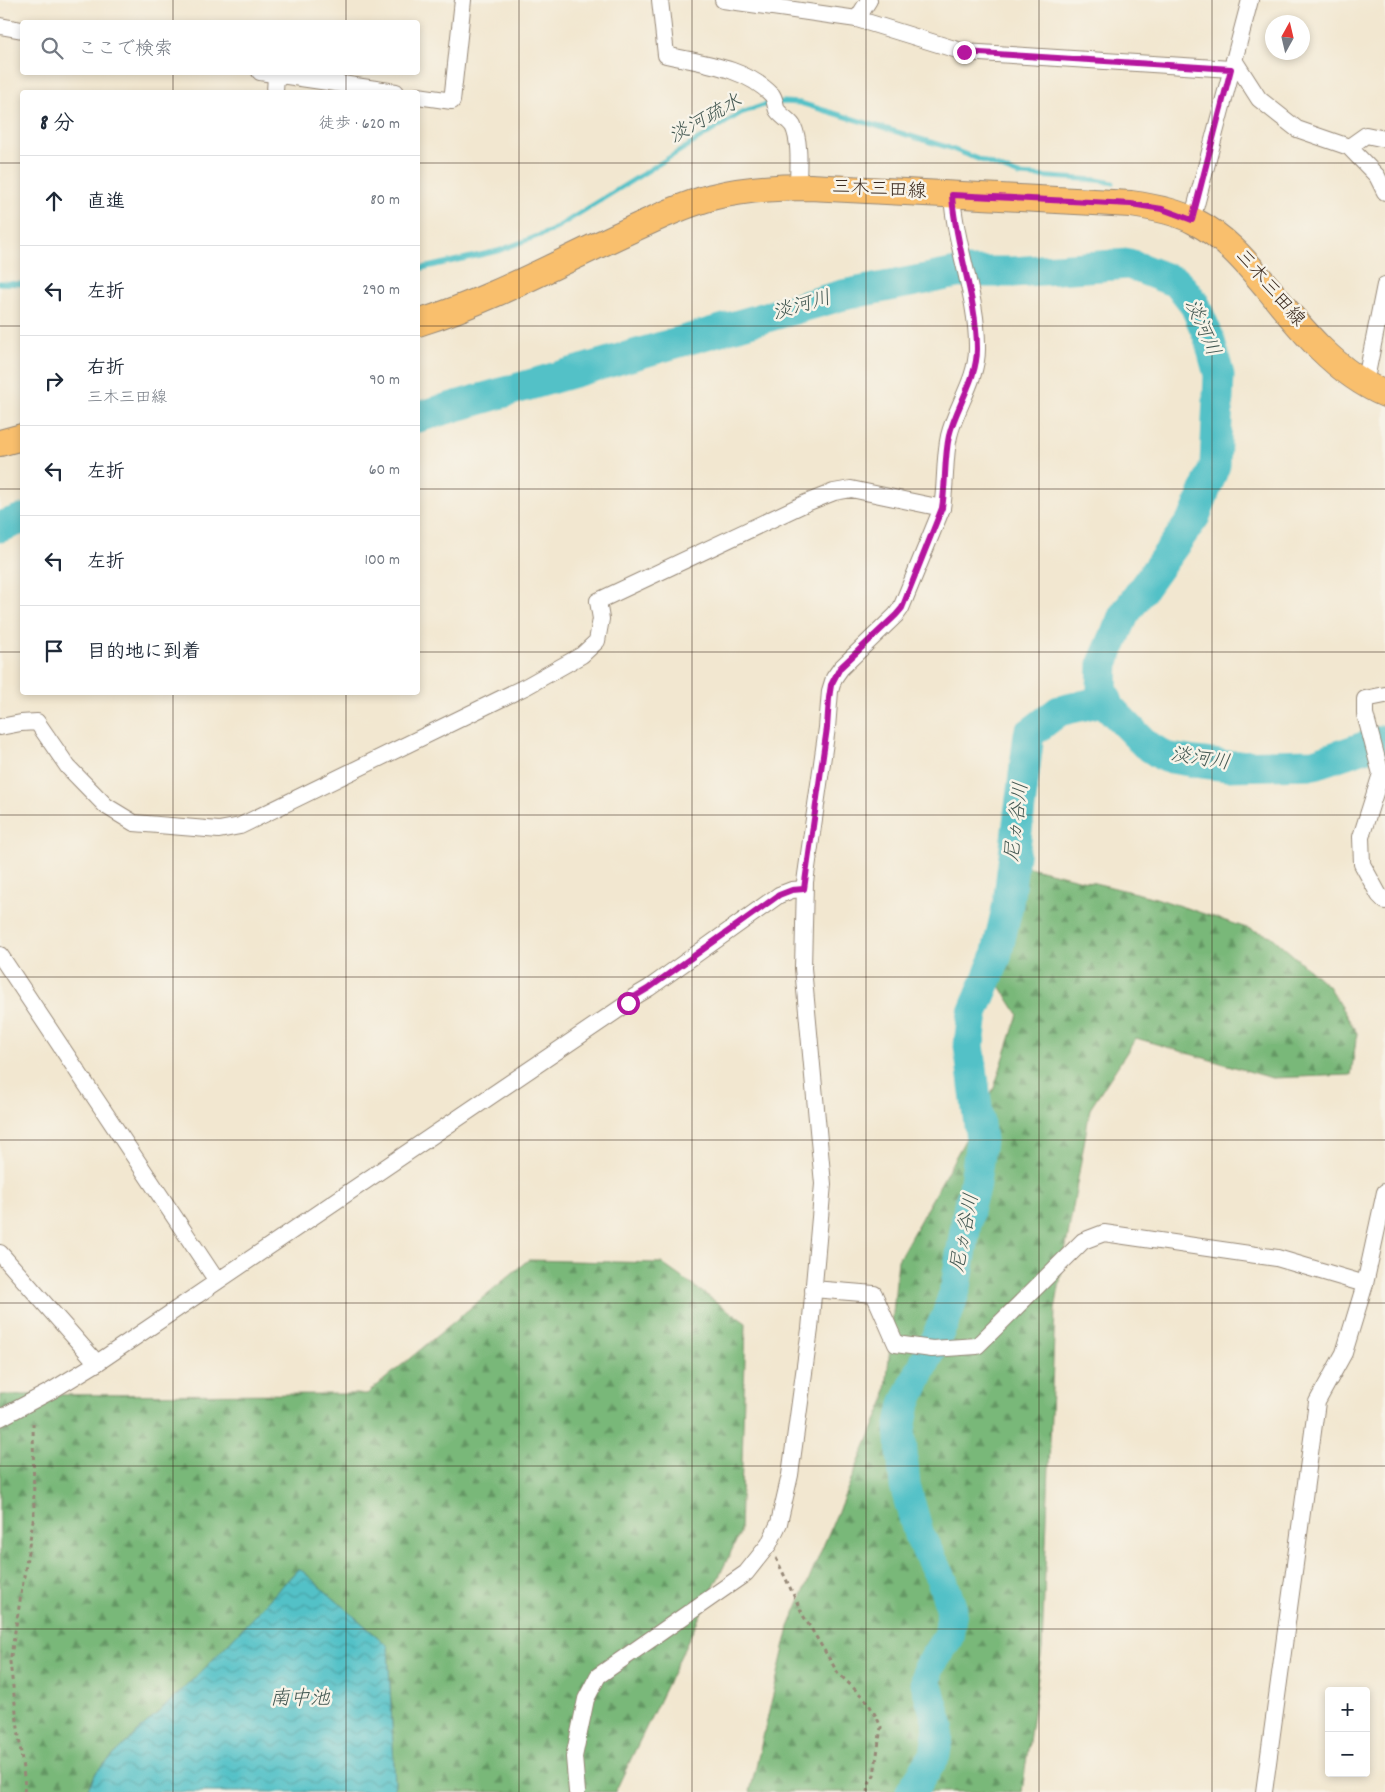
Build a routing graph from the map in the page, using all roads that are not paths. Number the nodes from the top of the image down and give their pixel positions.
1 (463, 0) edge
2 (660, 0) edge
3 (723, 0) edge
4 (869, 0) edge
5 (1250, 0) edge
6 (858, 19) junction
7 (0, 26) edge
8 (20, 30) edge
9 (1233, 64) junction
10 (272, 82) edge
11 (371, 90) edge
12 (420, 96) edge
13 (1385, 139) edge
14 (1349, 147) junction
15 (798, 187) junction
16 (1385, 192) edge
17 (952, 195) junction
18 (1192, 220) junction
19 (1385, 285) edge
20 (420, 322) edge
21 (1382, 322) edge
22 (1375, 389) edge
23 (20, 438) edge
24 (0, 443) edge
25 (942, 508) junction
26 (1385, 695) edge
27 (0, 727) edge
28 (804, 889) junction
29 (1385, 901) edge
30 (0, 955) edge
31 (1385, 1192) edge
32 (0, 1253) edge
33 (217, 1281) junction
34 (1365, 1284) junction
35 (813, 1289) junction
36 (97, 1363) junction
37 (0, 1418) edge
38 (577, 1792) edge
39 (1264, 1792) edge

1 - 12 street
2 - 15 street
3 - 6 street
4 - 6 street
5 - 9 street
6 - 9 street
7 - 8 street
9 - 14 street
9 - 18 street
10 - 11 street
13 - 14 street
14 - 16 street
15 - 17 main road, 三木三田線
15 - 20 main road, 三木三田線
17 - 18 main road, 三木三田線
17 - 25 street
18 - 22 main road, 三木三田線
19 - 21 street
21 - 22 street
23 - 24 main road
25 - 27 street
25 - 28 street
26 - 29 street
28 - 33 street
28 - 35 street
30 - 33 street
31 - 34 street
32 - 36 street
33 - 36 street
34 - 35 street
34 - 39 street
35 - 38 street
36 - 37 street

